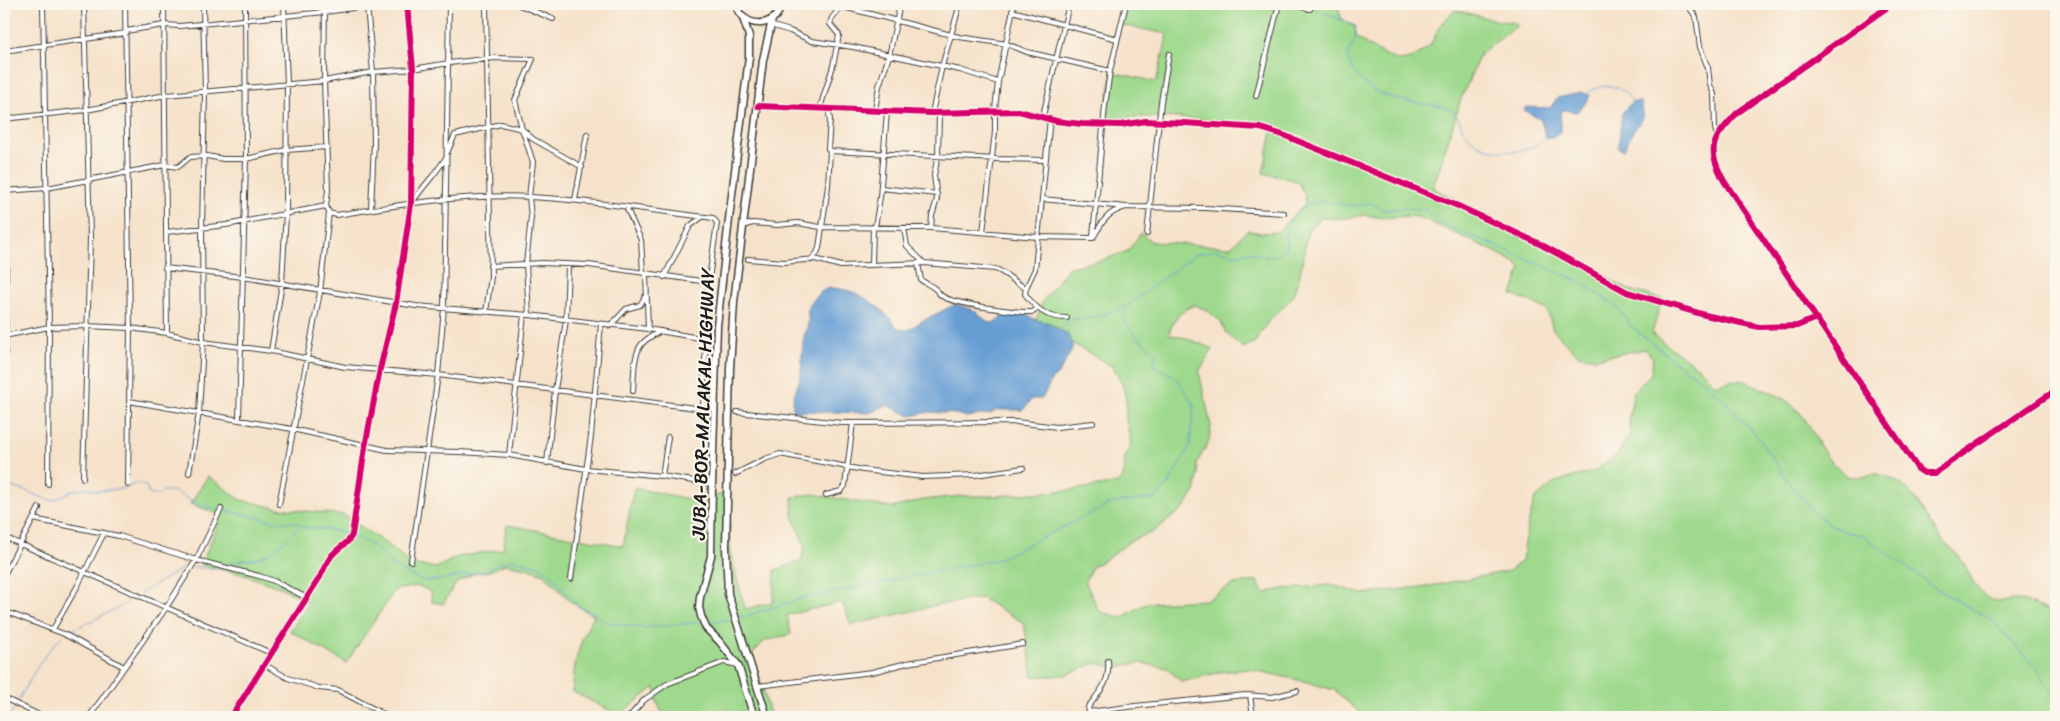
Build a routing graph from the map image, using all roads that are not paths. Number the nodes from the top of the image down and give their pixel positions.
1 (43, 4) edge
2 (84, 4) edge
3 (125, 4) edge
4 (164, 4) edge
5 (203, 4) edge
6 (245, 4) edge
7 (284, 4) edge
8 (325, 4) edge
9 (380, 4) edge
10 (407, 4) edge
11 (449, 4) edge
12 (486, 4) edge
13 (517, 4) edge
14 (736, 4) edge
15 (781, 4) edge
16 (832, 4) edge
17 (900, 4) edge
18 (960, 4) edge
19 (1014, 4) edge
20 (1070, 4) edge
21 (1126, 4) edge
22 (1279, 4) edge
23 (1292, 4) edge
24 (1687, 4) edge
25 (1892, 4) edge
26 (842, 5) edge
27 (367, 6) junction
28 (527, 6) edge
29 (1310, 9) dead end
30 (1012, 11) junction
31 (325, 12) junction
32 (284, 16) junction
33 (743, 18) junction
34 (553, 19) dead end
35 (245, 20) junction
36 (771, 22) junction
37 (896, 22) junction
38 (204, 24) junction
39 (164, 25) junction
40 (1064, 25) junction
41 (126, 32) junction
42 (951, 35) junction
43 (1117, 39) junction
44 (85, 40) junction
45 (838, 44) junction
46 (1007, 44) junction
47 (45, 45) junction
48 (4, 51) edge
49 (1169, 54) dead end
50 (889, 56) junction
51 (488, 58) junction
52 (1057, 58) junction
53 (4, 59) edge
54 (449, 63) junction
55 (942, 66) junction
56 (413, 69) junction
57 (1110, 71) junction
58 (373, 72) junction
59 (324, 81) junction
60 (998, 82) junction
61 (287, 84) junction
62 (246, 89) junction
63 (206, 92) junction
64 (166, 95) junction
65 (1256, 96) dead end
66 (127, 104) junction
67 (758, 106) junction
68 (820, 108) junction
69 (828, 109) junction
70 (86, 110) junction
71 (875, 110) junction
72 (995, 110) junction
73 (887, 112) junction
74 (932, 113) junction
75 (940, 113) junction
76 (46, 115) junction
77 (1044, 116) junction
78 (1050, 118) junction
79 (5, 119) edge
80 (1159, 122) junction
81 (1104, 125) junction
82 (487, 126) junction
83 (522, 129) junction
84 (587, 134) dead end
85 (1717, 136) junction
86 (327, 147) junction
87 (286, 150) junction
88 (830, 151) junction
89 (884, 153) junction
90 (204, 156) junction
91 (938, 156) junction
92 (446, 158) junction
93 (246, 159) junction
94 (991, 159) junction
95 (1045, 160) junction
96 (166, 165) junction
97 (582, 167) junction
98 (128, 174) junction
99 (88, 181) junction
100 (47, 188) junction
101 (881, 188) junction
102 (5, 191) edge
103 (937, 194) junction
104 (529, 196) junction
105 (490, 197) junction
106 (1042, 199) junction
107 (576, 200) junction
108 (447, 201) junction
109 (411, 204) junction
110 (1097, 204) junction
111 (326, 206) junction
112 (626, 207) junction
113 (1126, 207) junction
114 (1148, 208) junction
115 (371, 209) junction
116 (286, 213) junction
117 (329, 213) junction
118 (1284, 213) dead end
119 (702, 217) junction
120 (244, 220) junction
121 (742, 226) junction
122 (820, 227) junction
123 (874, 227) junction
124 (202, 228) junction
125 (904, 228) junction
126 (931, 228) junction
127 (166, 232) junction
128 (983, 232) junction
129 (1147, 234) dead end
130 (1038, 238) junction
131 (1093, 238) junction
132 (748, 258) dead end
133 (812, 260) junction
134 (918, 263) junction
135 (924, 263) junction
136 (526, 264) junction
137 (872, 264) junction
138 (568, 265) junction
139 (490, 266) junction
140 (165, 268) junction
141 (203, 273) junction
142 (645, 274) junction
143 (243, 277) junction
144 (664, 277) junction
145 (708, 282) junction
146 (282, 283) junction
147 (1026, 288) junction
148 (320, 292) junction
149 (647, 293) junction
150 (396, 304) junction
151 (444, 308) junction
152 (1038, 308) junction
153 (486, 312) junction
154 (527, 315) junction
155 (1067, 318) dead end
156 (1816, 318) junction
157 (566, 320) junction
158 (601, 324) junction
159 (86, 326) junction
160 (610, 326) junction
161 (49, 327) junction
162 (130, 328) junction
163 (648, 329) junction
164 (660, 331) junction
165 (167, 333) junction
166 (5, 336) edge
167 (706, 339) junction
168 (203, 342) junction
169 (241, 346) junction
170 (271, 351) junction
171 (308, 360) junction
172 (380, 369) junction
173 (438, 375) junction
174 (516, 385) junction
175 (555, 390) junction
176 (2056, 390) edge
177 (633, 391) dead end
178 (596, 394) junction
179 (129, 401) junction
180 (714, 408) junction
181 (703, 409) junction
182 (737, 412) dead end
183 (199, 413) junction
184 (239, 420) junction
185 (853, 423) junction
186 (1093, 423) dead end
187 (292, 428) junction
188 (668, 437) dead end
189 (4, 447) edge
190 (365, 447) junction
191 (428, 452) junction
192 (509, 455) junction
193 (547, 462) junction
194 (846, 465) junction
195 (1023, 468) dead end
196 (586, 469) junction
197 (189, 473) dead end
198 (734, 474) dead end
199 (662, 476) junction
200 (83, 478) dead end
201 (48, 484) dead end
202 (712, 484) junction
203 (128, 485) dead end
204 (826, 495) dead end
205 (279, 504) dead end
206 (39, 508) dead end
207 (221, 509) dead end
208 (33, 519) junction
209 (104, 533) junction
210 (4, 537) edge
211 (20, 544) junction
212 (196, 560) junction
213 (411, 561) dead end
214 (83, 572) junction
215 (4, 575) edge
216 (571, 579) dead end
217 (307, 598) junction
218 (166, 608) junction
219 (4, 611) edge
220 (52, 629) junction
221 (1023, 644) dead end
222 (271, 654) junction
223 (1108, 661) dead end
224 (738, 665) junction
225 (265, 666) junction
226 (124, 667) junction
227 (758, 686) junction
228 (1297, 691) dead end
229 (1250, 695) junction
230 (4, 698) edge
231 (1090, 715) edge
232 (44, 717) edge
233 (89, 717) edge
234 (231, 717) edge
235 (389, 717) edge
236 (630, 717) edge
237 (754, 717) edge
238 (767, 717) edge
239 (1253, 717) edge

1 - 47 street
2 - 44 street
3 - 41 street
4 - 39 street
5 - 38 street
6 - 35 street
7 - 32 street
8 - 31 street
9 - 27 street
10 - 56 street
11 - 54 street
12 - 51 street
13 - 28 street
14 - 33 highway, JUBA-BOR-MALAKAL HIGHWAY
15 - 36 highway, JUBA-BOR-MALAKAL HIGHWAY
16 - 26 street
17 - 37 street
18 - 42 street
19 - 30 street
20 - 40 street
21 - 43 street
22 - 65 street
23 - 29 street
24 - 85 street
25 - 85 street
26 - 37 street
26 - 45 street
27 - 31 street
27 - 58 street
28 - 34 street
30 - 40 street
30 - 46 street
31 - 32 street
31 - 59 street
32 - 35 street
32 - 61 street
33 - 36 highway
33 - 180 highway, JUBA-BOR-MALAKAL HIGHWAY
35 - 38 street
35 - 62 street
36 - 45 street
36 - 67 highway, JUBA-BOR-MALAKAL HIGHWAY
37 - 42 street
37 - 50 street
38 - 39 street
38 - 63 street
39 - 41 street
39 - 64 street
40 - 43 street
40 - 52 street
41 - 44 street
41 - 66 street
42 - 46 street
42 - 55 street
43 - 57 street
44 - 47 street
44 - 70 street
45 - 50 street
45 - 68 street
46 - 52 street
46 - 60 street
47 - 48 street
47 - 76 street
49 - 80 street
50 - 55 street
50 - 71 street
51 - 54 street
51 - 82 street
51 - 83 street
52 - 57 street
52 - 77 street
53 - 79 street
54 - 56 street
54 - 92 street
55 - 60 street
55 - 74 street
56 - 58 street
56 - 109 street
57 - 81 street
58 - 59 street
58 - 115 street
59 - 61 street
59 - 86 street
60 - 72 street
61 - 62 street
61 - 87 street
62 - 63 street
62 - 93 street
63 - 64 street
63 - 90 street
64 - 66 street
64 - 96 street
66 - 70 street
66 - 98 street
67 - 68 street
67 - 121 highway, JUBA-BOR-MALAKAL HIGHWAY
68 - 69 street
69 - 71 street
69 - 88 street
70 - 76 street
70 - 99 street
71 - 73 street
72 - 75 street
72 - 77 street
72 - 94 street
73 - 74 street
73 - 89 street
74 - 75 street
75 - 91 street
76 - 79 street
76 - 100 street
77 - 78 street
78 - 81 street
78 - 95 street
79 - 102 street
80 - 81 street
80 - 114 street
80 - 156 street
81 - 110 street
82 - 83 street
82 - 92 street
82 - 105 street
83 - 97 street
83 - 104 street
84 - 97 street
85 - 156 street
86 - 87 street
86 - 111 street
87 - 93 street
87 - 116 street
88 - 89 street
88 - 122 street
89 - 91 street
89 - 101 street
90 - 93 street
90 - 96 street
90 - 124 street
91 - 94 street
91 - 103 street
92 - 108 street
92 - 109 street
93 - 120 street
94 - 95 street
94 - 128 street
95 - 106 street
96 - 98 street
96 - 127 street
97 - 107 street
98 - 99 street
98 - 162 street
99 - 100 street
99 - 159 street
100 - 102 street
100 - 161 street
101 - 103 street
101 - 123 street
102 - 166 street
103 - 126 street
104 - 105 street
104 - 107 street
104 - 136 street
105 - 108 street
105 - 139 street
106 - 110 street
106 - 130 street
107 - 112 street
108 - 109 street
108 - 151 street
109 - 115 street
109 - 150 street
110 - 113 street
110 - 131 street
111 - 116 street
111 - 117 street
112 - 119 street
112 - 142 street
113 - 114 street
113 - 131 street
114 - 118 street
114 - 129 street
115 - 117 street
116 - 120 street
116 - 146 street
117 - 148 street
119 - 144 street
119 - 145 street
120 - 124 street
120 - 143 street
121 - 122 street
121 - 227 highway, JUBA-BOR-MALAKAL HIGHWAY
122 - 123 street
122 - 133 street
123 - 125 street
123 - 137 street
124 - 127 street
124 - 141 street
125 - 126 street
125 - 135 street
126 - 128 street
127 - 140 street
128 - 130 street
130 - 131 street
130 - 147 street
132 - 133 street
133 - 137 street
134 - 135 street
134 - 137 street
134 - 152 street
135 - 147 street
136 - 138 street
136 - 139 street
136 - 154 street
138 - 142 street
138 - 157 street
139 - 153 street
140 - 141 street
140 - 165 street
141 - 143 street
141 - 168 street
142 - 144 street
142 - 149 street
143 - 146 street
143 - 169 street
144 - 145 street
145 - 167 street
146 - 148 street
146 - 170 street
147 - 152 street
148 - 150 street
148 - 171 street
149 - 160 street
149 - 163 street
150 - 151 street
150 - 172 street
151 - 153 street
151 - 173 street
152 - 155 street
153 - 154 street
154 - 157 street
154 - 174 street
156 - 176 street
157 - 158 street
157 - 175 street
158 - 160 street
158 - 178 street
159 - 161 street
159 - 162 street
159 - 200 street
160 - 163 street
161 - 166 street
161 - 201 street
162 - 165 street
162 - 179 street
163 - 164 street
164 - 167 street
164 - 177 street
165 - 168 street
166 - 189 street
167 - 181 street
168 - 169 street
168 - 183 street
169 - 170 street
169 - 184 street
170 - 171 street
171 - 172 street
171 - 187 street
172 - 173 street
172 - 190 street
173 - 174 street
173 - 191 street
174 - 175 street
174 - 192 street
175 - 178 street
175 - 193 street
178 - 181 street
178 - 196 street
179 - 183 street
179 - 203 street
180 - 181 street
180 - 202 highway, JUBA-BOR-MALAKAL HIGHWAY
182 - 185 street
183 - 184 street
183 - 197 street
184 - 187 street
185 - 186 street
185 - 194 street
187 - 190 street
187 - 205 street
188 - 199 street
190 - 191 street
190 - 217 street
191 - 192 street
191 - 213 street
192 - 193 street
193 - 196 street
194 - 195 street
194 - 198 street
194 - 204 street
196 - 199 street
196 - 216 street
199 - 202 street
202 - 224 highway, JUBA-BOR-MALAKAL HIGHWAY
206 - 208 street
207 - 212 street
208 - 209 street
208 - 211 street
209 - 212 street
209 - 214 street
210 - 211 street
211 - 214 street
211 - 215 street
212 - 217 street
212 - 218 street
214 - 218 street
214 - 220 street
217 - 222 street
218 - 222 street
218 - 226 street
219 - 220 street
220 - 226 street
221 - 227 street
222 - 225 street
223 - 231 street
224 - 236 street
224 - 237 highway, JUBA-BOR-MALAKAL HIGHWAY
225 - 234 street
225 - 235 street
226 - 233 street
227 - 238 highway, JUBA-BOR-MALAKAL HIGHWAY
228 - 229 street
229 - 231 street
229 - 239 street
230 - 232 street

